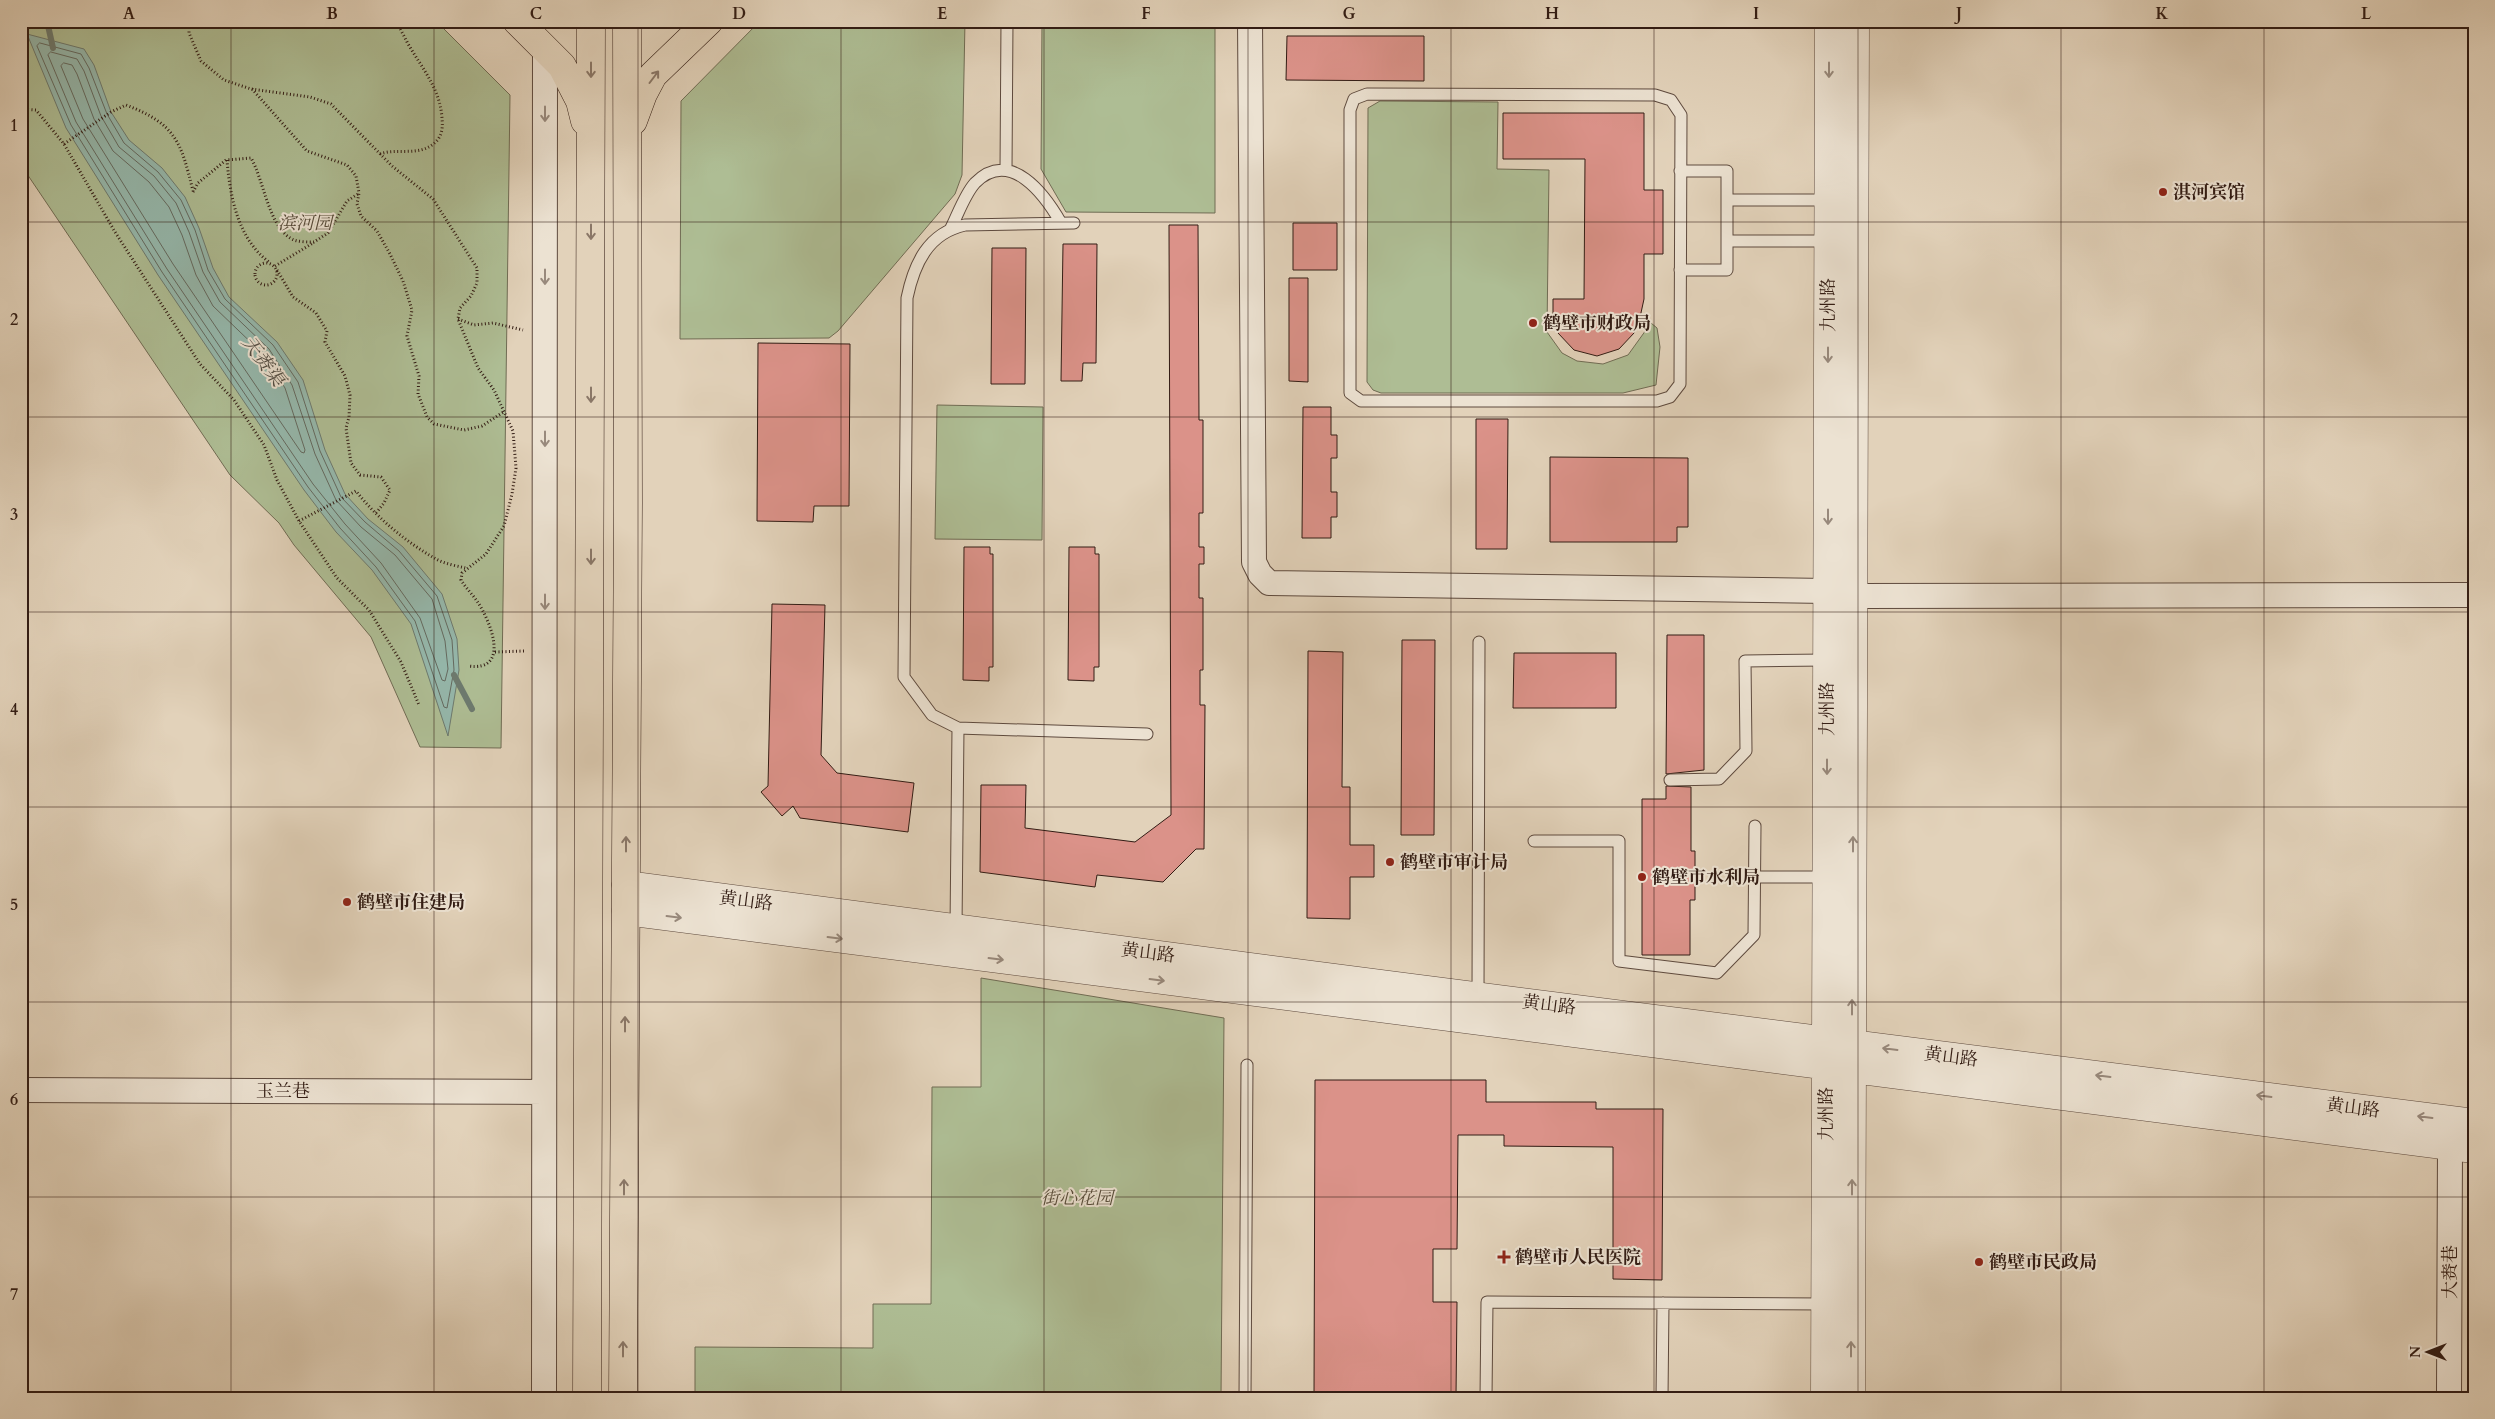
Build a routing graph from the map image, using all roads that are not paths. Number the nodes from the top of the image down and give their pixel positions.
1 (517, 21) edge
2 (591, 21) edge
3 (627, 21) edge
4 (709, 21) edge
5 (1007, 21) edge
6 (1250, 21) edge
7 (1829, 21) edge
8 (1855, 21) edge
9 (545, 48) junction
10 (627, 137) junction
11 (591, 142) junction
12 (1006, 170) junction
13 (1680, 171) junction
14 (1727, 200) junction
15 (1829, 200) junction
16 (1061, 224) junction
17 (1074, 224) dead end
18 (951, 228) junction
19 (1727, 240) junction
20 (1828, 241) junction
21 (1680, 270) junction
22 (1840, 593) junction
23 (2474, 595) edge
24 (1479, 642) dead end
25 (1828, 660) junction
26 (958, 728) junction
27 (1148, 734) dead end
28 (1670, 780) dead end
29 (1755, 826) dead end
30 (1534, 841) dead end
31 (1755, 877) junction
32 (1827, 877) junction
33 (626, 898) junction
34 (956, 928) junction
35 (1478, 996) junction
36 (1839, 1055) junction
37 (1247, 1065) dead end
38 (21, 1090) edge
39 (544, 1092) junction
40 (2474, 1123) edge
41 (2462, 1147) edge
42 (1663, 1303) junction
43 (1825, 1304) junction
44 (544, 1398) edge
45 (587, 1398) edge
46 (623, 1398) edge
47 (1245, 1398) edge
48 (1486, 1398) edge
49 (1662, 1398) edge
50 (1825, 1398) edge
51 (1851, 1398) edge
52 (2449, 1398) edge

1 - 9 main road
2 -> 11 main road
3 - 10 main road
10 -> 4 main road
5 - 12 lane
6 - 22 street
7 -> 15 street, 九州路
8 - 22 street, 九州路
9 - 11 main road
9 -> 39 street
33 -> 10 main road
11 -> 45 main road
12 - 16 lane
12 - 18 lane
13 - 14 lane
13 - 21 lane
13 - 21 lane
14 - 15 lane
14 - 19 lane
15 - 20 street, 九州路
16 - 17 lane
16 - 18 lane
18 - 26 lane
19 - 20 lane
19 - 21 lane
20 -> 22 street, 九州路
22 - 23 street
22 - 25 street, 九州路
36 -> 22 street, 九州路
24 - 35 lane
25 - 28 lane
25 -> 32 street, 九州路
26 - 27 lane
26 - 34 lane
29 - 31 lane
30 - 31 lane
31 - 32 lane
32 - 36 street, 九州路
33 - 34 street, 黄山路
33 -> 36 street, 黄山路
46 -> 33 main road
34 - 35 street, 黄山路
35 - 36 street, 黄山路
40 -> 36 street, 黄山路
36 - 41 street, 黄山路
36 - 43 street, 九州路
51 -> 36 street, 九州路
37 - 47 lane
38 - 39 street, 玉兰巷
39 - 44 street
41 - 52 street, 大赉巷
42 - 43 lane
42 - 48 lane
42 - 49 lane
43 - 50 street, 九州路

